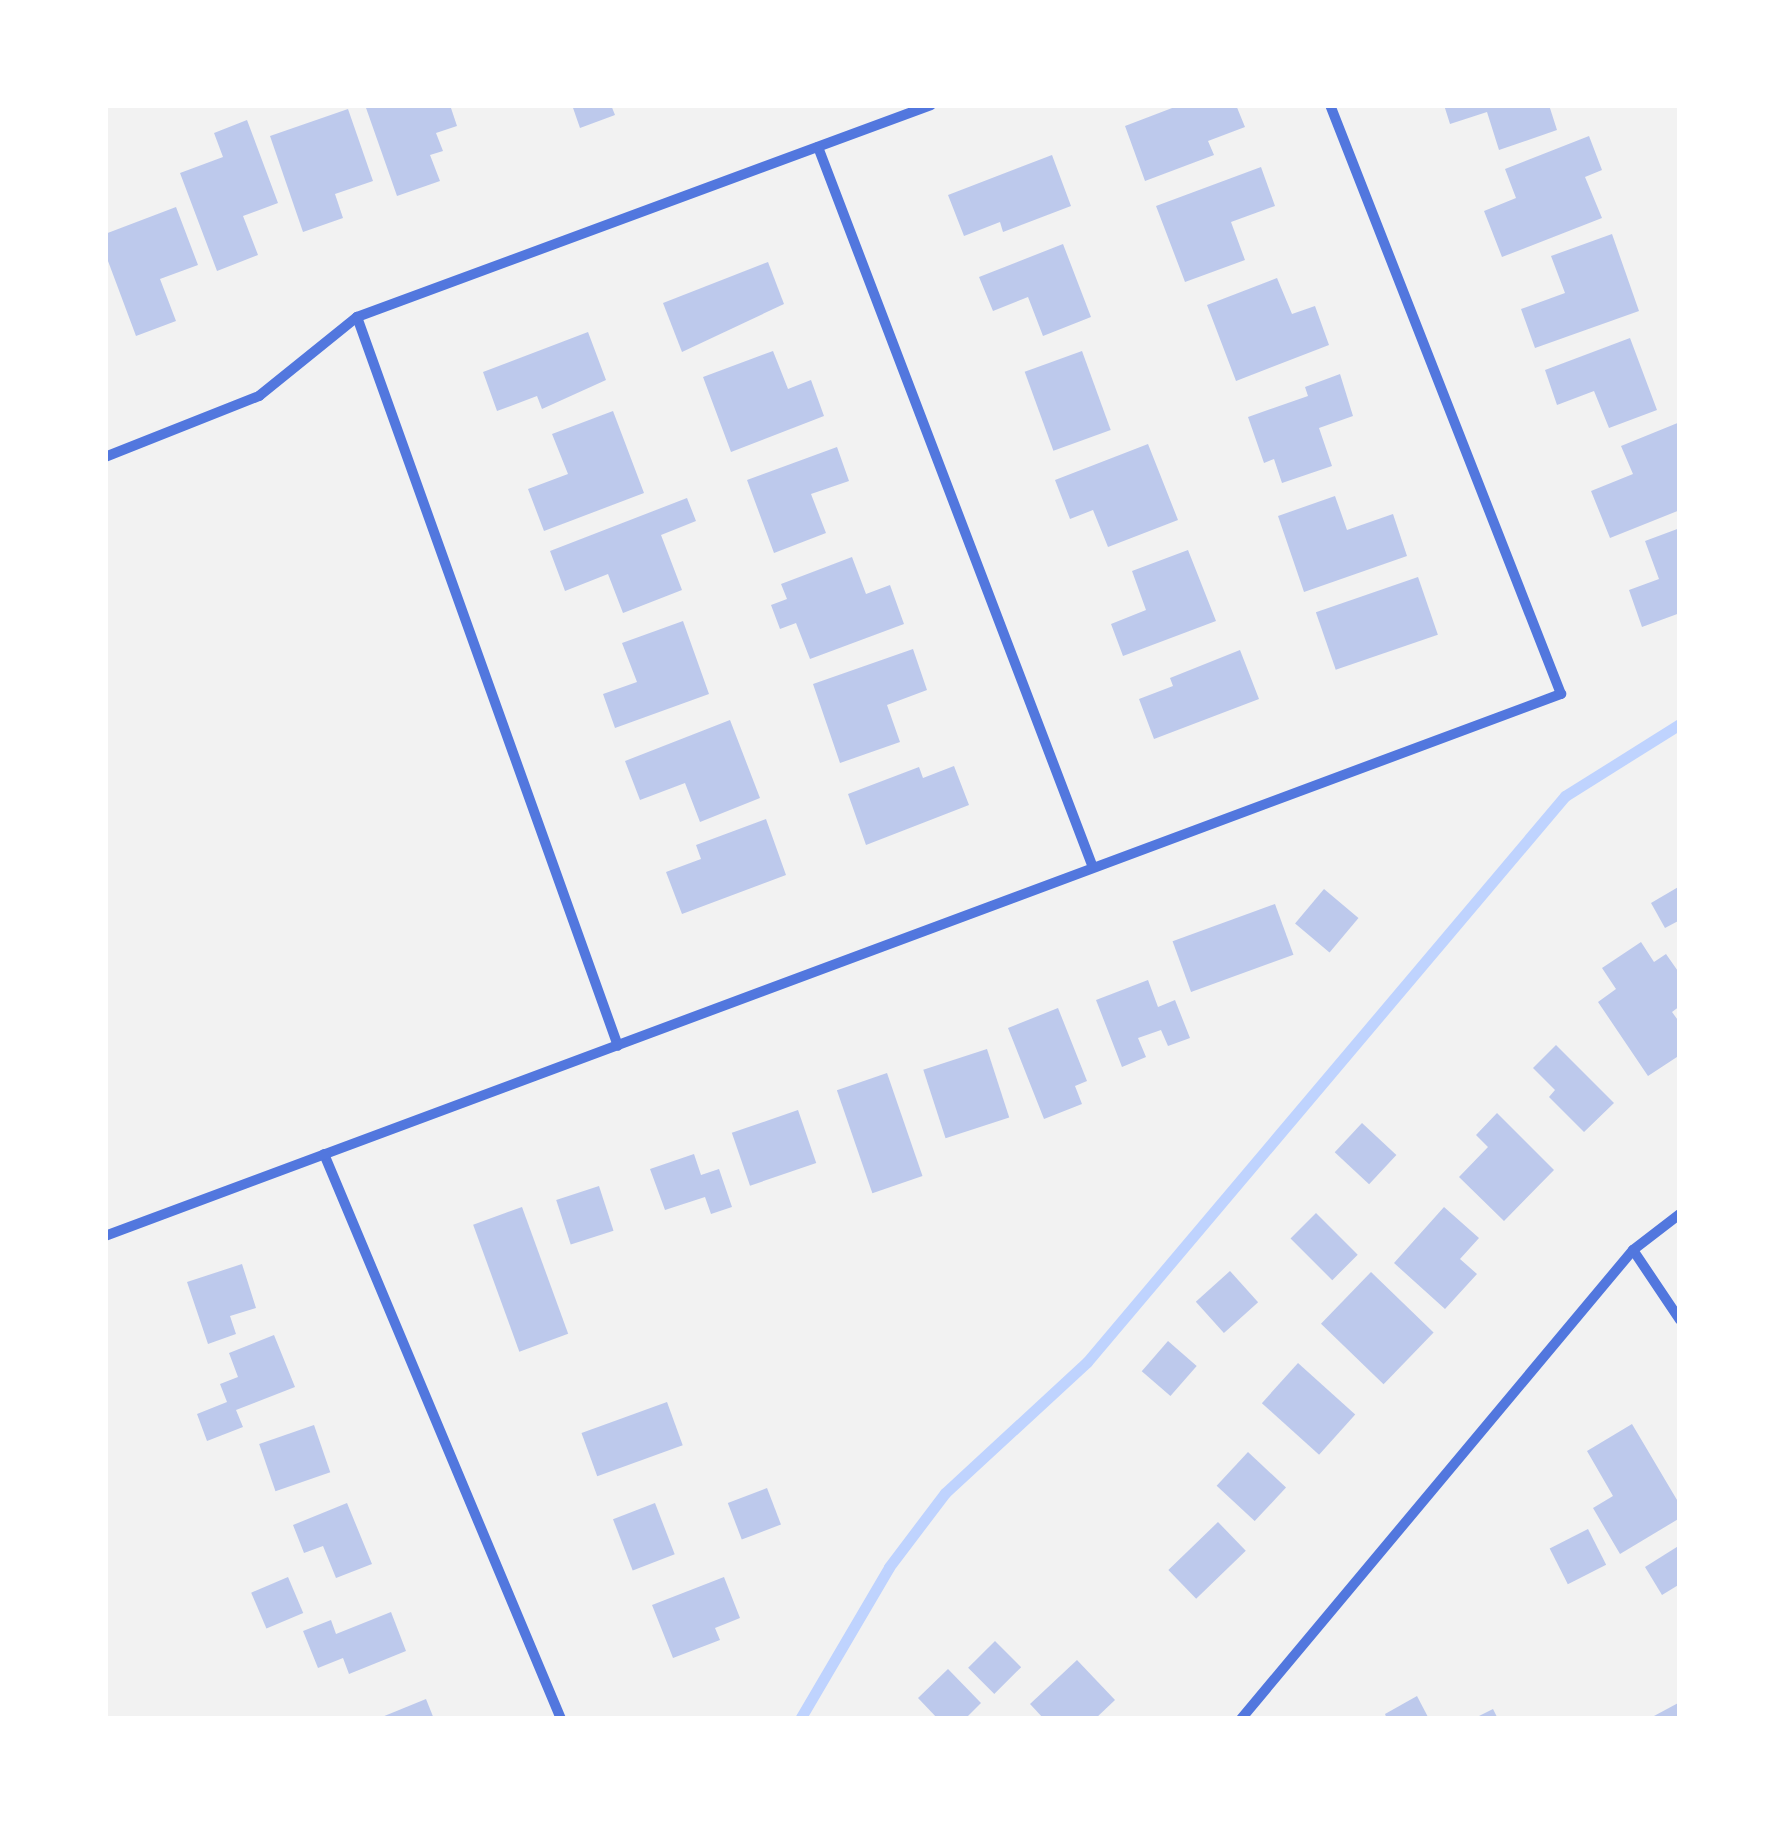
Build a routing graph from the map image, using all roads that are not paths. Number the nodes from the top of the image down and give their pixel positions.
1 (932, 105) edge
2 (1330, 105) edge
3 (818, 147) junction
4 (357, 317) junction
5 (105, 457) edge
6 (1092, 864) junction
7 (618, 1046) junction
8 (324, 1154) junction
9 (1680, 1214) edge
10 (105, 1236) edge
11 (1633, 1250) junction
12 (1680, 1320) edge
13 (561, 1719) edge
14 (1241, 1719) edge

1 - 3 street
2 - 6 street
3 - 4 street
3 - 6 street
4 - 5 street
4 - 7 street
6 - 7 street
7 - 8 street
8 - 10 street
8 - 13 street
9 - 11 street
11 - 12 street
11 - 14 street

